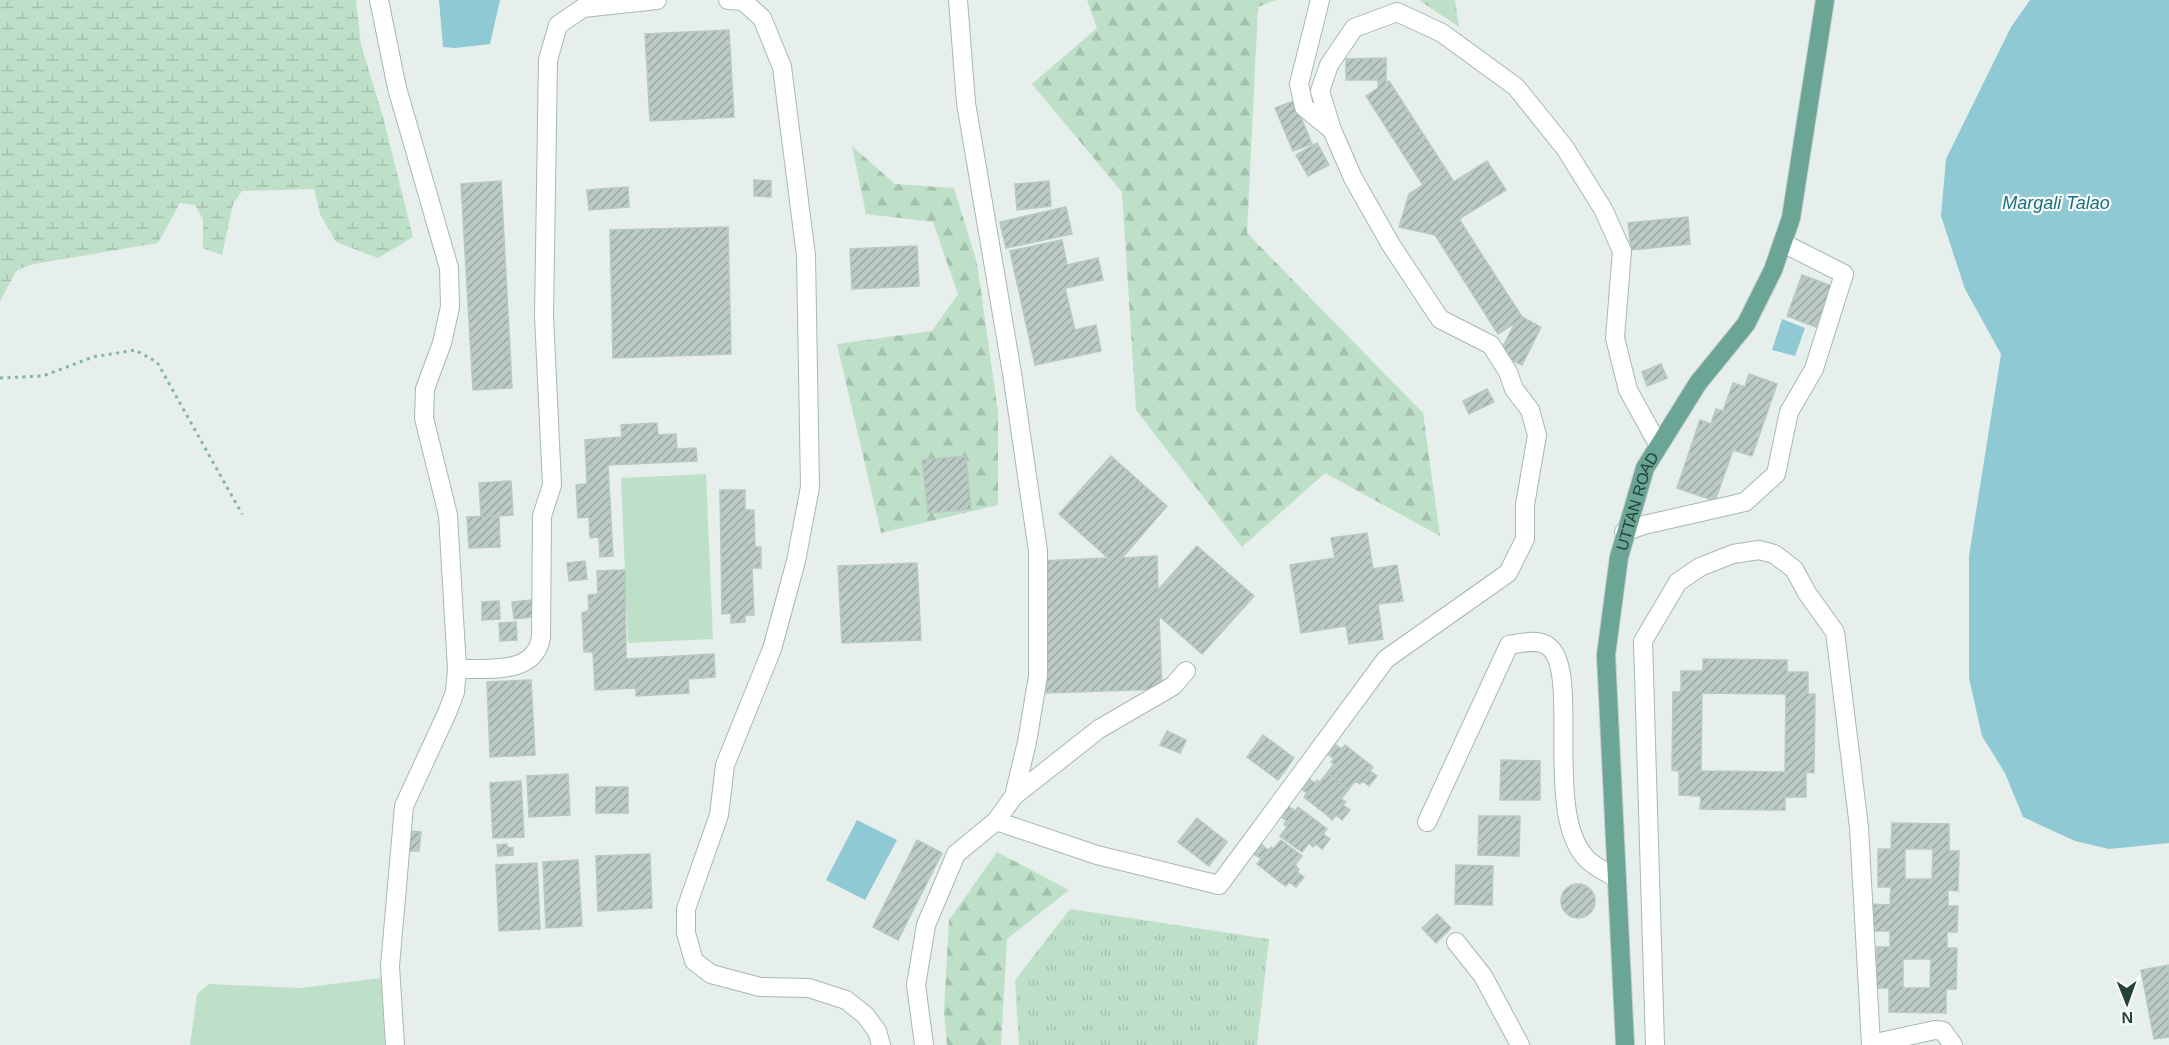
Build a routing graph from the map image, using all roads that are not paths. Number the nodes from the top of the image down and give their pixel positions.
1 (379, 0) edge
2 (657, 0) edge
3 (728, 0) edge
4 (958, 0) edge
5 (1320, 0) edge
6 (1825, 0) edge
7 (1332, 130) junction
8 (1783, 243) junction
9 (1659, 446) junction
10 (1624, 532) junction
11 (457, 669) junction
12 (1186, 671) dead end
13 (1014, 796) junction
14 (996, 821) junction
15 (1427, 822) dead end
16 (1617, 879) junction
17 (1456, 942) dead end
18 (395, 1045) edge
19 (881, 1045) edge
20 (924, 1045) edge
21 (1520, 1045) edge
22 (1625, 1045) edge
23 (1655, 1045) edge
24 (1871, 1045) edge
25 (1953, 1045) edge

1 - 11 street
2 - 11 street
3 - 19 street
4 - 13 street
5 - 7 street
6 - 8 main road, UTTAN ROAD
7 - 9 street
7 - 14 street
8 - 9 main road, UTTAN ROAD
8 - 10 street
9 - 10 main road, UTTAN ROAD
10 - 16 main road, UTTAN ROAD
11 - 18 street
12 - 13 street
13 - 14 street
14 - 20 street
15 - 16 street
16 - 22 main road, UTTAN ROAD
17 - 21 street
23 - 24 street
24 - 25 street

